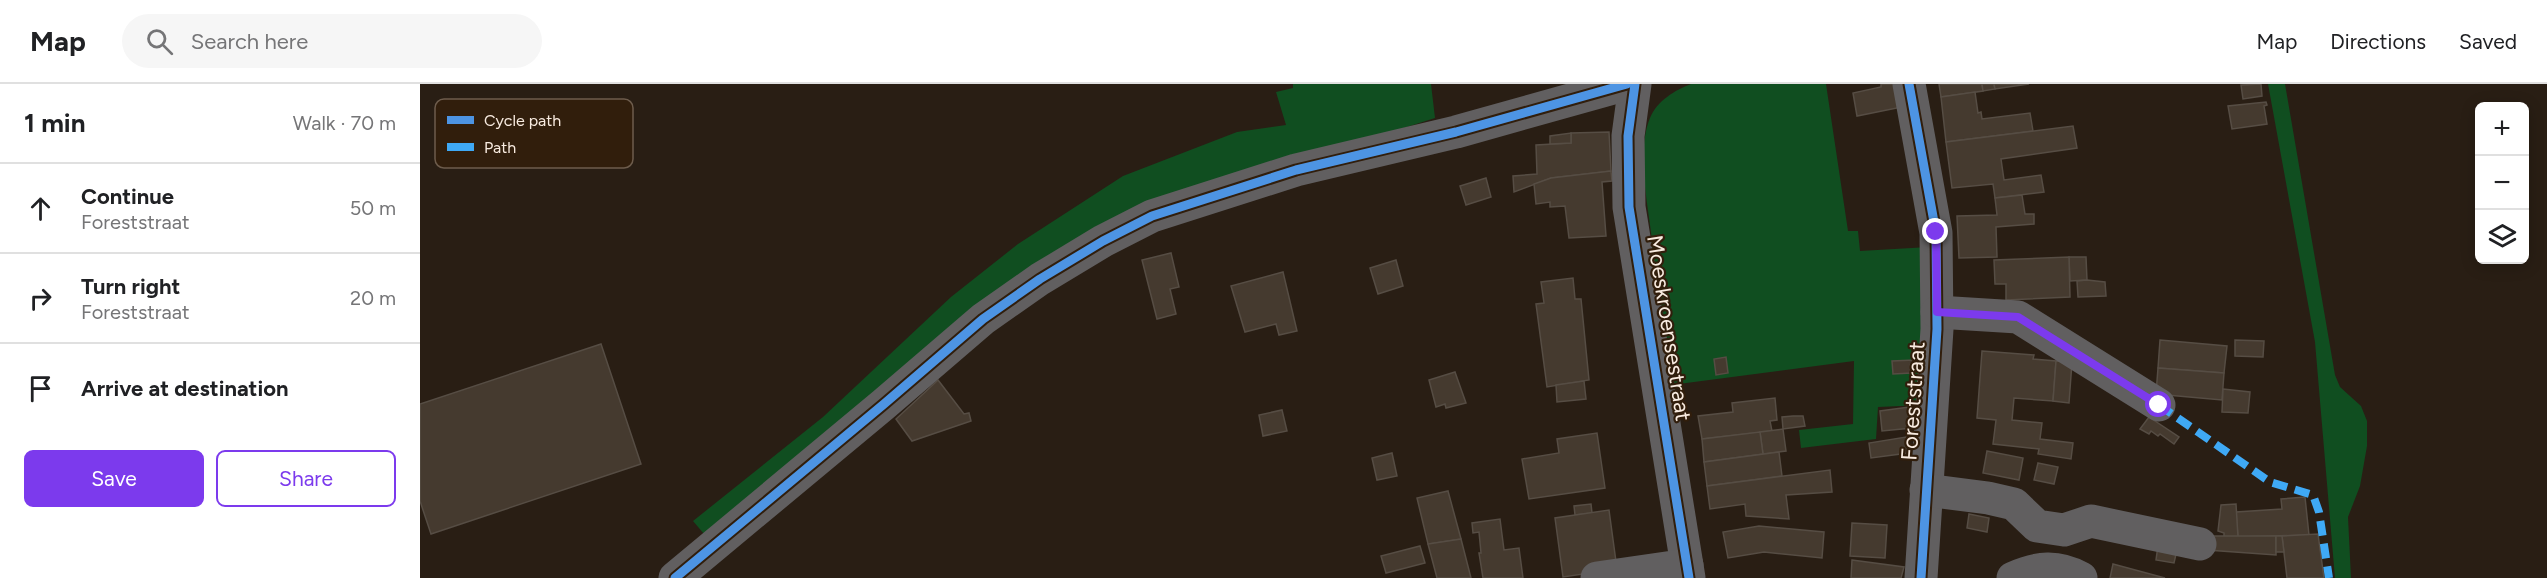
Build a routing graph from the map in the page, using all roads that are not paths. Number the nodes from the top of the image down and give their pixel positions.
1 (1628, 84) edge
2 (1635, 84) edge
3 (1909, 84) edge
4 (1937, 312) junction
5 (2159, 405) dead end
6 (1926, 490) junction
7 (2200, 544) dead end
8 (1688, 571) edge
9 (675, 578) edge
10 (1597, 578) edge
11 (1921, 578) edge
12 (2013, 578) edge
13 (2081, 578) edge

1 - 9 street
2 - 8 street, Moeskroensestraat
3 - 4 street, Foreststraat
4 - 5 street, Foreststraat
4 - 6 street, Foreststraat
6 - 7 street
6 - 11 street, Foreststraat
8 - 10 street
12 - 13 street

